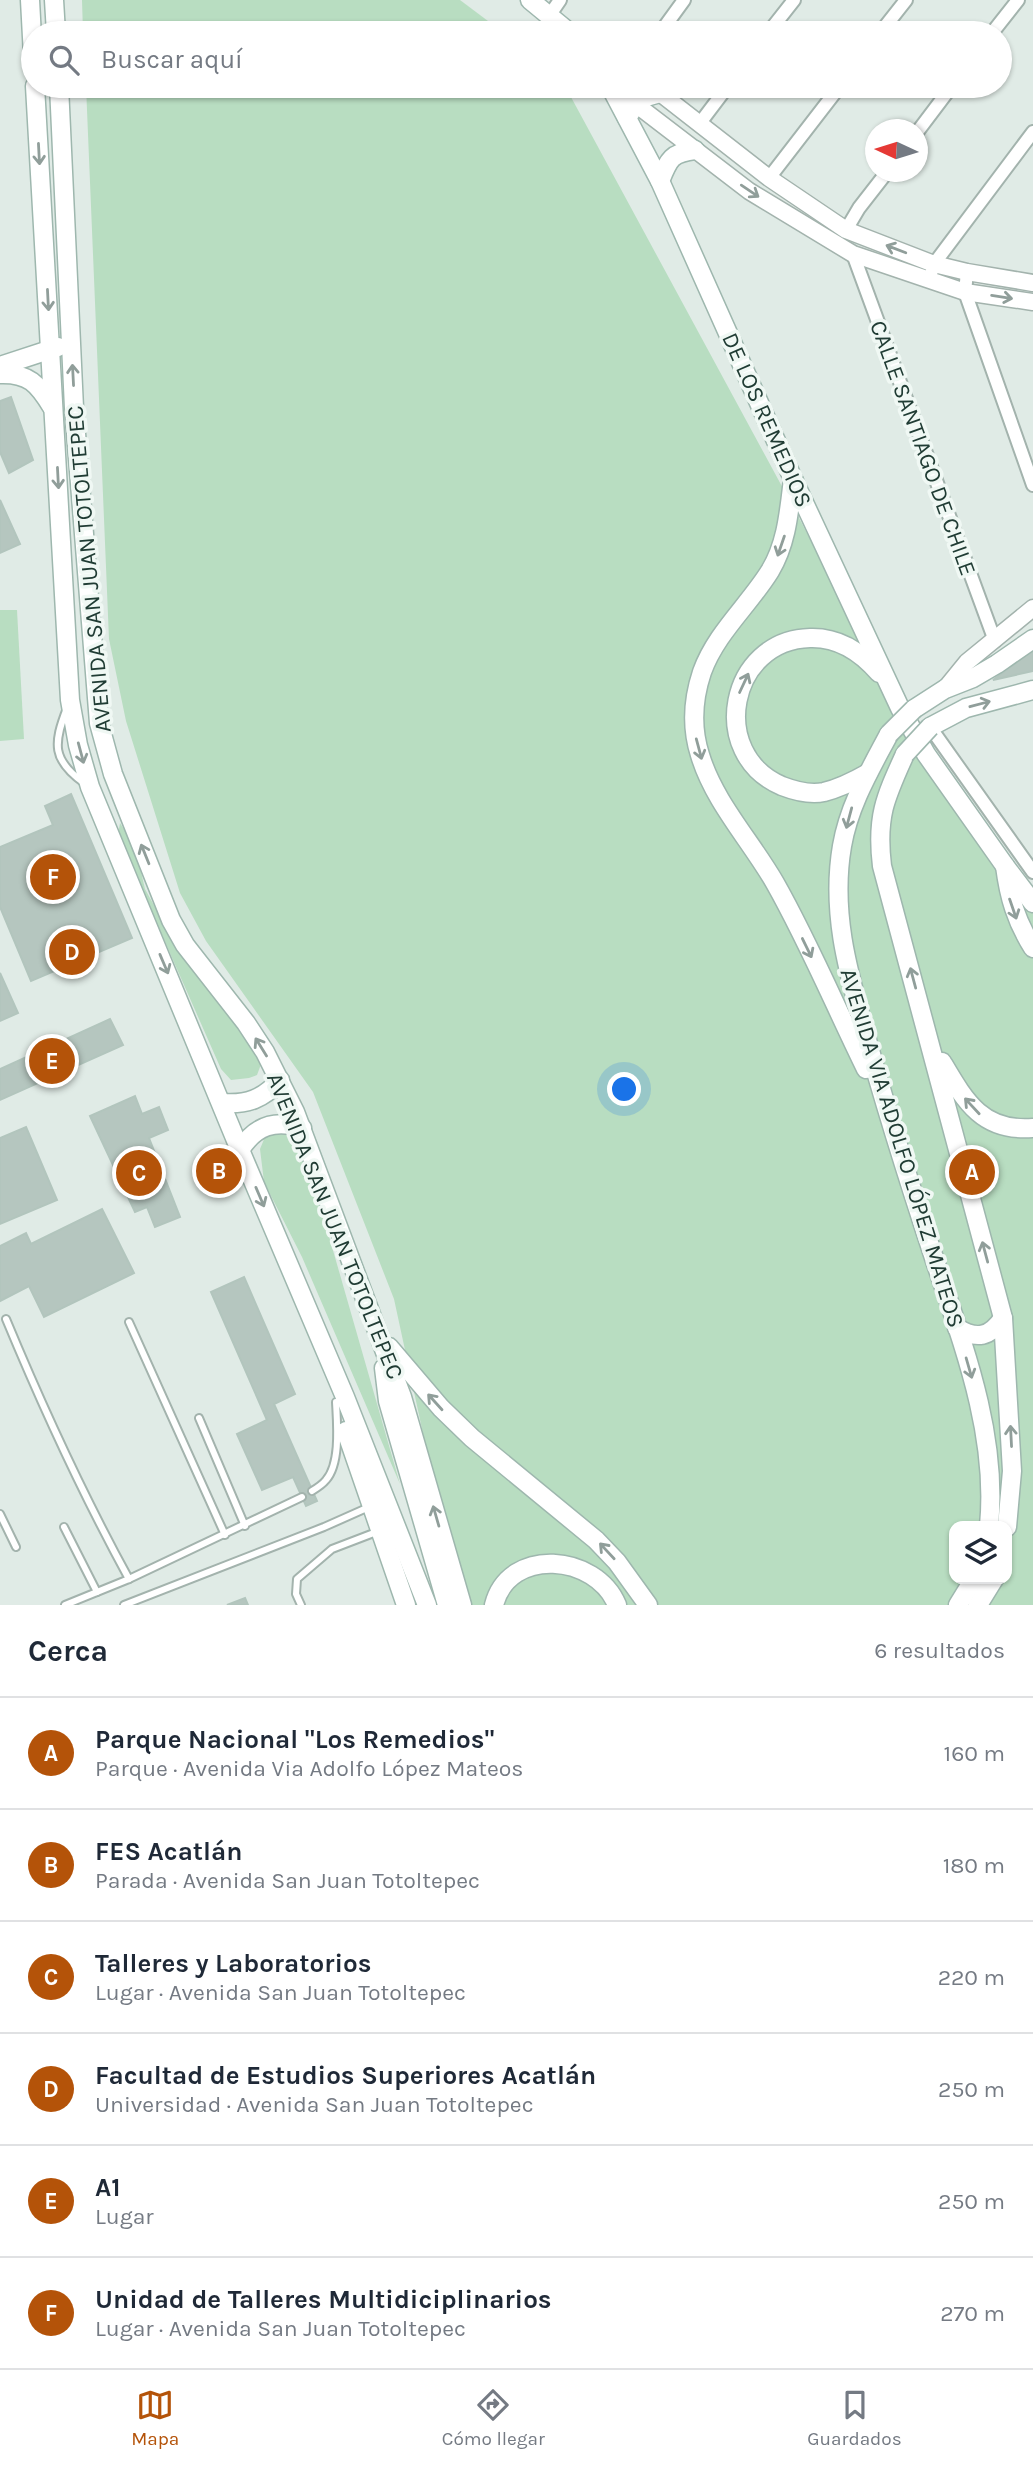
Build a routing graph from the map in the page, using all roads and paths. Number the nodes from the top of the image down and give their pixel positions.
1 (30, 0) edge
2 (54, 0) edge
3 (530, 0) edge
4 (560, 0) edge
5 (684, 0) edge
6 (794, 0) edge
7 (906, 0) edge
8 (1018, 0) edge
9 (549, 16) junction
10 (31, 21) edge
11 (55, 21) edge
12 (555, 21) edge
13 (669, 21) edge
14 (777, 21) edge
15 (889, 21) edge
16 (1001, 21) edge
17 (36, 98) edge
18 (60, 98) edge
19 (621, 98) edge
20 (642, 98) edge
21 (667, 98) edge
22 (719, 98) edge
23 (831, 98) edge
24 (943, 98) edge
25 (631, 111) junction
26 (927, 119) edge
27 (699, 123) junction
28 (1033, 132) edge
29 (695, 150) junction
30 (769, 178) junction
31 (660, 181) junction
32 (879, 182) edge
33 (846, 230) junction
34 (853, 254) junction
35 (934, 264) junction
36 (967, 272) junction
37 (930, 282) junction
38 (1033, 283) edge
39 (965, 292) junction
40 (1033, 302) edge
41 (72, 342) junction
42 (50, 350) junction
43 (0, 366) edge
44 (0, 374) edge
45 (54, 409) junction
46 (793, 479) junction
47 (1033, 485) edge
48 (1033, 608) edge
49 (1033, 639) edge
50 (995, 641) junction
51 (890, 685) junction
52 (945, 689) junction
53 (1033, 690) edge
54 (930, 727) junction
55 (868, 773) junction
56 (1005, 866) junction
57 (1033, 872) edge
58 (1033, 903) edge
59 (1033, 948) edge
60 (931, 1043) junction
61 (280, 1080) junction
62 (222, 1103) junction
63 (885, 1108) junction
64 (1033, 1128) edge
65 (302, 1129) junction
66 (240, 1150) junction
67 (1003, 1318) junction
68 (6, 1319) dead end
69 (129, 1322) dead end
70 (957, 1328) junction
71 (380, 1337) junction
72 (341, 1402) junction
73 (199, 1418) dead end
74 (312, 1491) dead end
75 (302, 1497) dead end
76 (373, 1506) junction
77 (0, 1514) edge
78 (989, 1521) edge
79 (1008, 1521) edge
80 (245, 1526) junction
81 (64, 1527) dead end
82 (382, 1531) junction
83 (225, 1535) junction
84 (16, 1547) dead end
85 (129, 1579) junction
86 (971, 1584) edge
87 (991, 1584) edge
88 (97, 1592) junction
89 (65, 1605) edge
90 (124, 1605) edge
91 (302, 1605) edge
92 (406, 1605) edge
93 (426, 1605) edge
94 (447, 1605) edge
95 (462, 1605) edge
96 (495, 1605) edge
97 (617, 1605) edge
98 (648, 1605) edge
99 (958, 1605) edge
100 (978, 1605) edge

1 - 10 main road
2 - 11 main road
3 - 9 main road
4 - 9 street
5 - 13 street
6 - 14 street
7 - 15 street
8 - 16 street
9 - 12 main road
17 -> 42 main road, AVENIDA SAN JUAN TOTOLTEPEC
18 - 41 main road, AVENIDA SAN JUAN TOTOLTEPEC
19 - 25 main road, DE LOS REMEDIOS
20 - 25 main road
21 - 27 street
22 - 27 street
23 - 30 street
24 - 26 street
25 - 29 street
25 - 31 main road, DE LOS REMEDIOS
27 - 30 street
28 - 35 street
29 - 31 main road
29 -> 34 street
30 - 33 street
31 - 46 main road, DE LOS REMEDIOS
32 - 33 street
35 -> 33 street
34 - 37 street
34 - 50 street, CALLE SANTIAGO DE CHILE
35 - 36 street
35 - 37 street
36 - 38 street
36 - 39 street
37 - 39 street
39 -> 40 street
39 - 47 street
41 - 42 main road
61 -> 41 main road, AVENIDA SAN JUAN TOTOLTEPEC
42 - 43 main road
42 - 45 main road, AVENIDA SAN JUAN TOTOLTEPEC
44 - 45 main road
45 -> 62 main road, AVENIDA SAN JUAN TOTOLTEPEC
46 - 51 main road, DE LOS REMEDIOS
46 -> 63 main road
48 - 50 street
49 - 52 main road, AVENIDA VIA ADOLFO LÓPEZ MATEOS
50 - 52 street
55 -> 51 main road
51 - 56 main road, DE LOS REMEDIOS
52 - 55 main road, AVENIDA VIA ADOLFO LÓPEZ MATEOS, bridge
54 -> 53 main road
54 - 57 street
60 -> 54 main road, AVENIDA VIA ADOLFO LÓPEZ MATEOS, bridge
55 -> 63 main road, AVENIDA VIA ADOLFO LÓPEZ MATEOS
56 - 58 main road, DE LOS REMEDIOS
56 -> 59 main road
64 -> 60 main road
67 -> 60 main road, AVENIDA VIA ADOLFO LÓPEZ MATEOS
61 - 62 main road
61 - 65 main road, AVENIDA SAN JUAN TOTOLTEPEC
62 - 66 main road, AVENIDA SAN JUAN TOTOLTEPEC
63 - 70 main road, AVENIDA VIA ADOLFO LÓPEZ MATEOS
65 - 66 main road
65 - 71 main road, AVENIDA SAN JUAN TOTOLTEPEC
66 -> 72 main road, AVENIDA SAN JUAN TOTOLTEPEC
67 - 70 main road
79 -> 67 main road, AVENIDA VIA ADOLFO LÓPEZ MATEOS
68 - 85 lane
69 - 83 lane
70 -> 78 main road, AVENIDA VIA ADOLFO LÓPEZ MATEOS
71 - 94 main road
95 -> 71 main road, AVENIDA SAN JUAN TOTOLTEPEC
98 -> 71 main road
72 - 74 lane
72 - 76 main road
72 - 93 main road
73 - 80 lane
75 - 80 lane
76 - 82 main road
76 - 90 lane
77 - 84 lane
80 - 83 lane
81 - 88 lane
82 - 91 lane
82 - 92 main road
83 - 85 lane
85 - 88 lane
86 - 99 main road
87 - 100 main road
88 - 89 lane
96 - 97 main road

